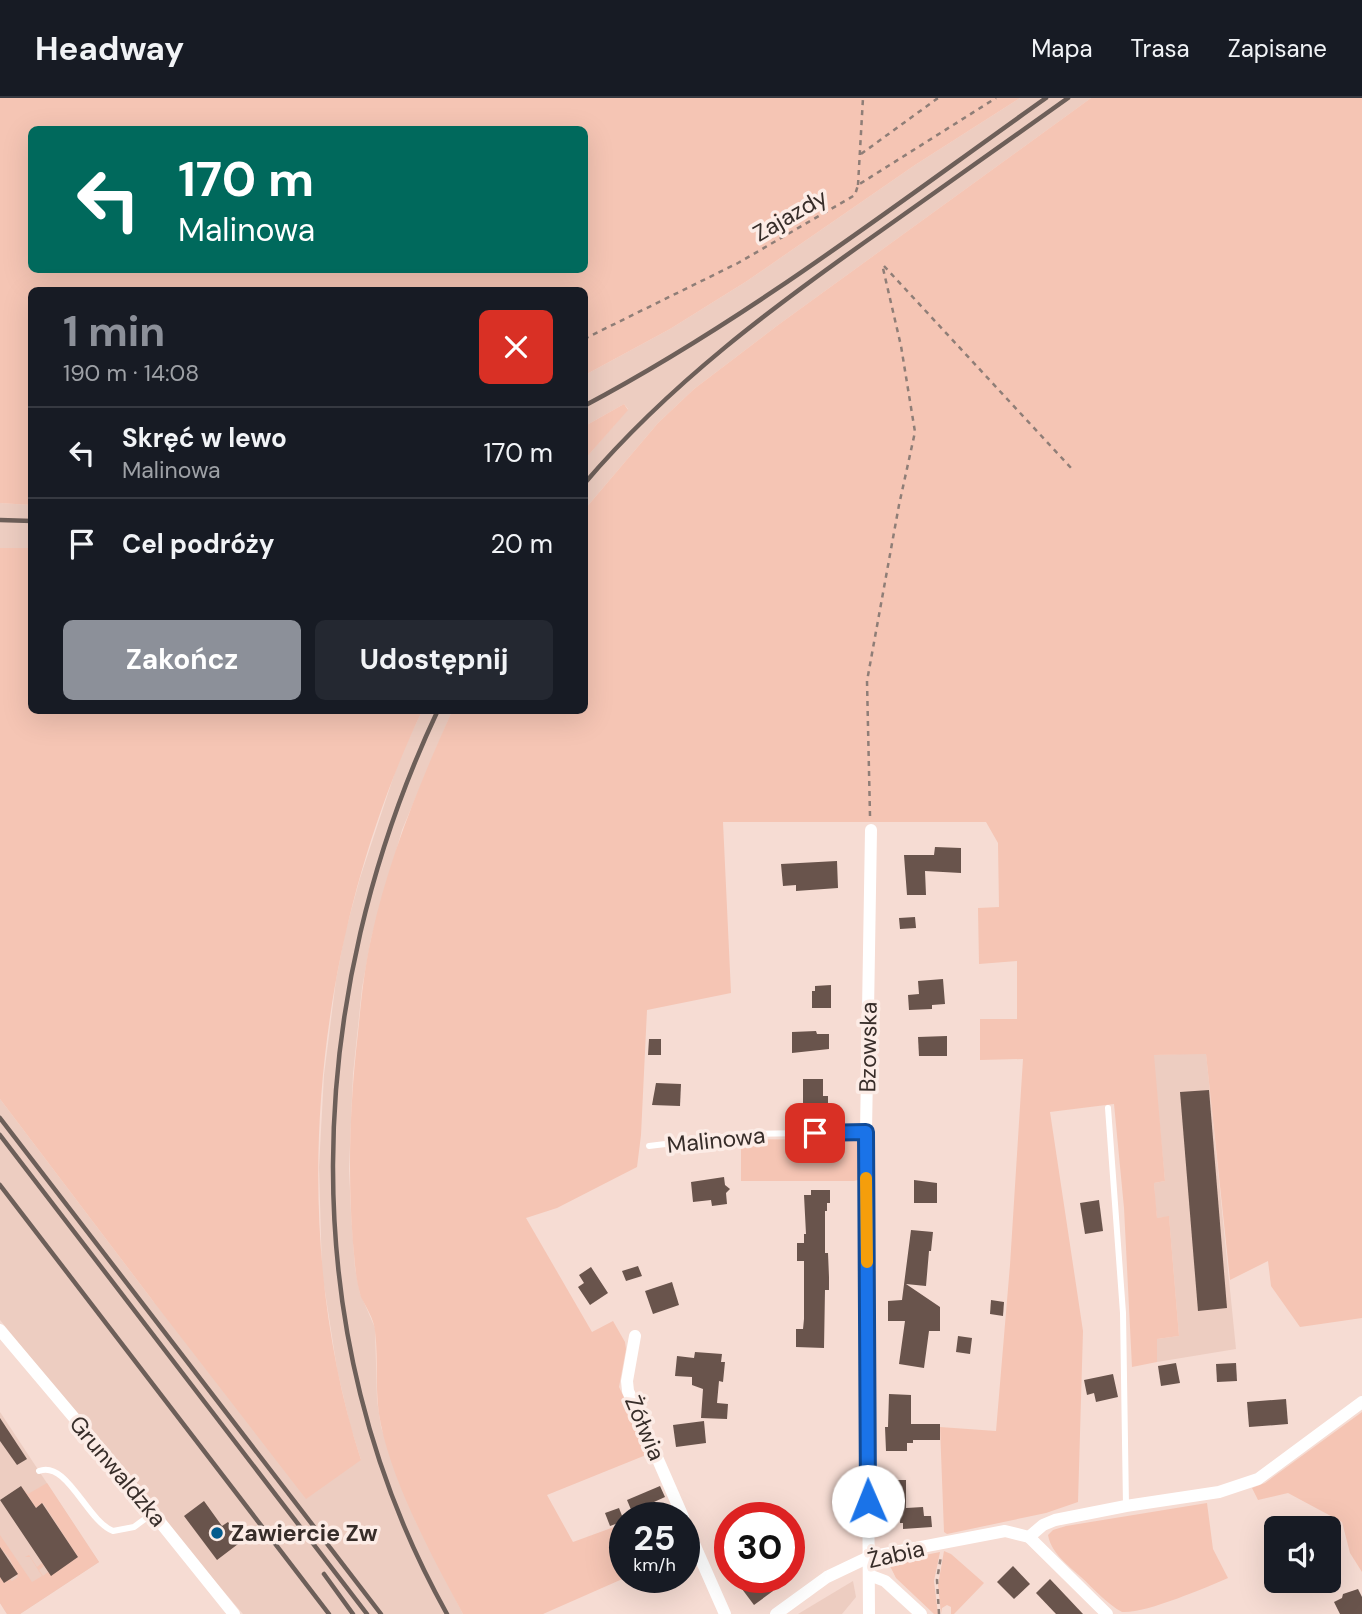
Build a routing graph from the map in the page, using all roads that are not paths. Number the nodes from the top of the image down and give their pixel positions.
1 (871, 830) road end
2 (1108, 1108) dead end
3 (866, 1132) junction
4 (649, 1146) dead end
5 (0, 1330) edge
6 (635, 1336) dead end
7 (1362, 1402) edge
8 (39, 1471) dead end
9 (676, 1502) edge
10 (1126, 1506) junction
11 (153, 1513) junction
12 (1028, 1537) junction
13 (700, 1557) edge
14 (869, 1557) junction
15 (869, 1575) junction
16 (234, 1614) edge
17 (725, 1614) edge
18 (776, 1614) edge
19 (869, 1614) edge
20 (921, 1614) edge
21 (1107, 1614) edge

1 - 3 street, Bzowska
2 - 10 lane
3 - 4 lane, Malinowa
3 - 14 street, Bzowska
5 - 11 street, Grunwaldzka
6 - 9 street, Żółwia
7 - 10 street
8 - 11 lane
10 - 12 street
11 - 16 street, Grunwaldzka
12 - 14 street, Żabia
12 - 21 street
13 - 17 street, Żółwia
14 - 15 street, Bzowska
14 - 18 street, Żabia
15 - 19 street, Bzowska
15 - 20 street

